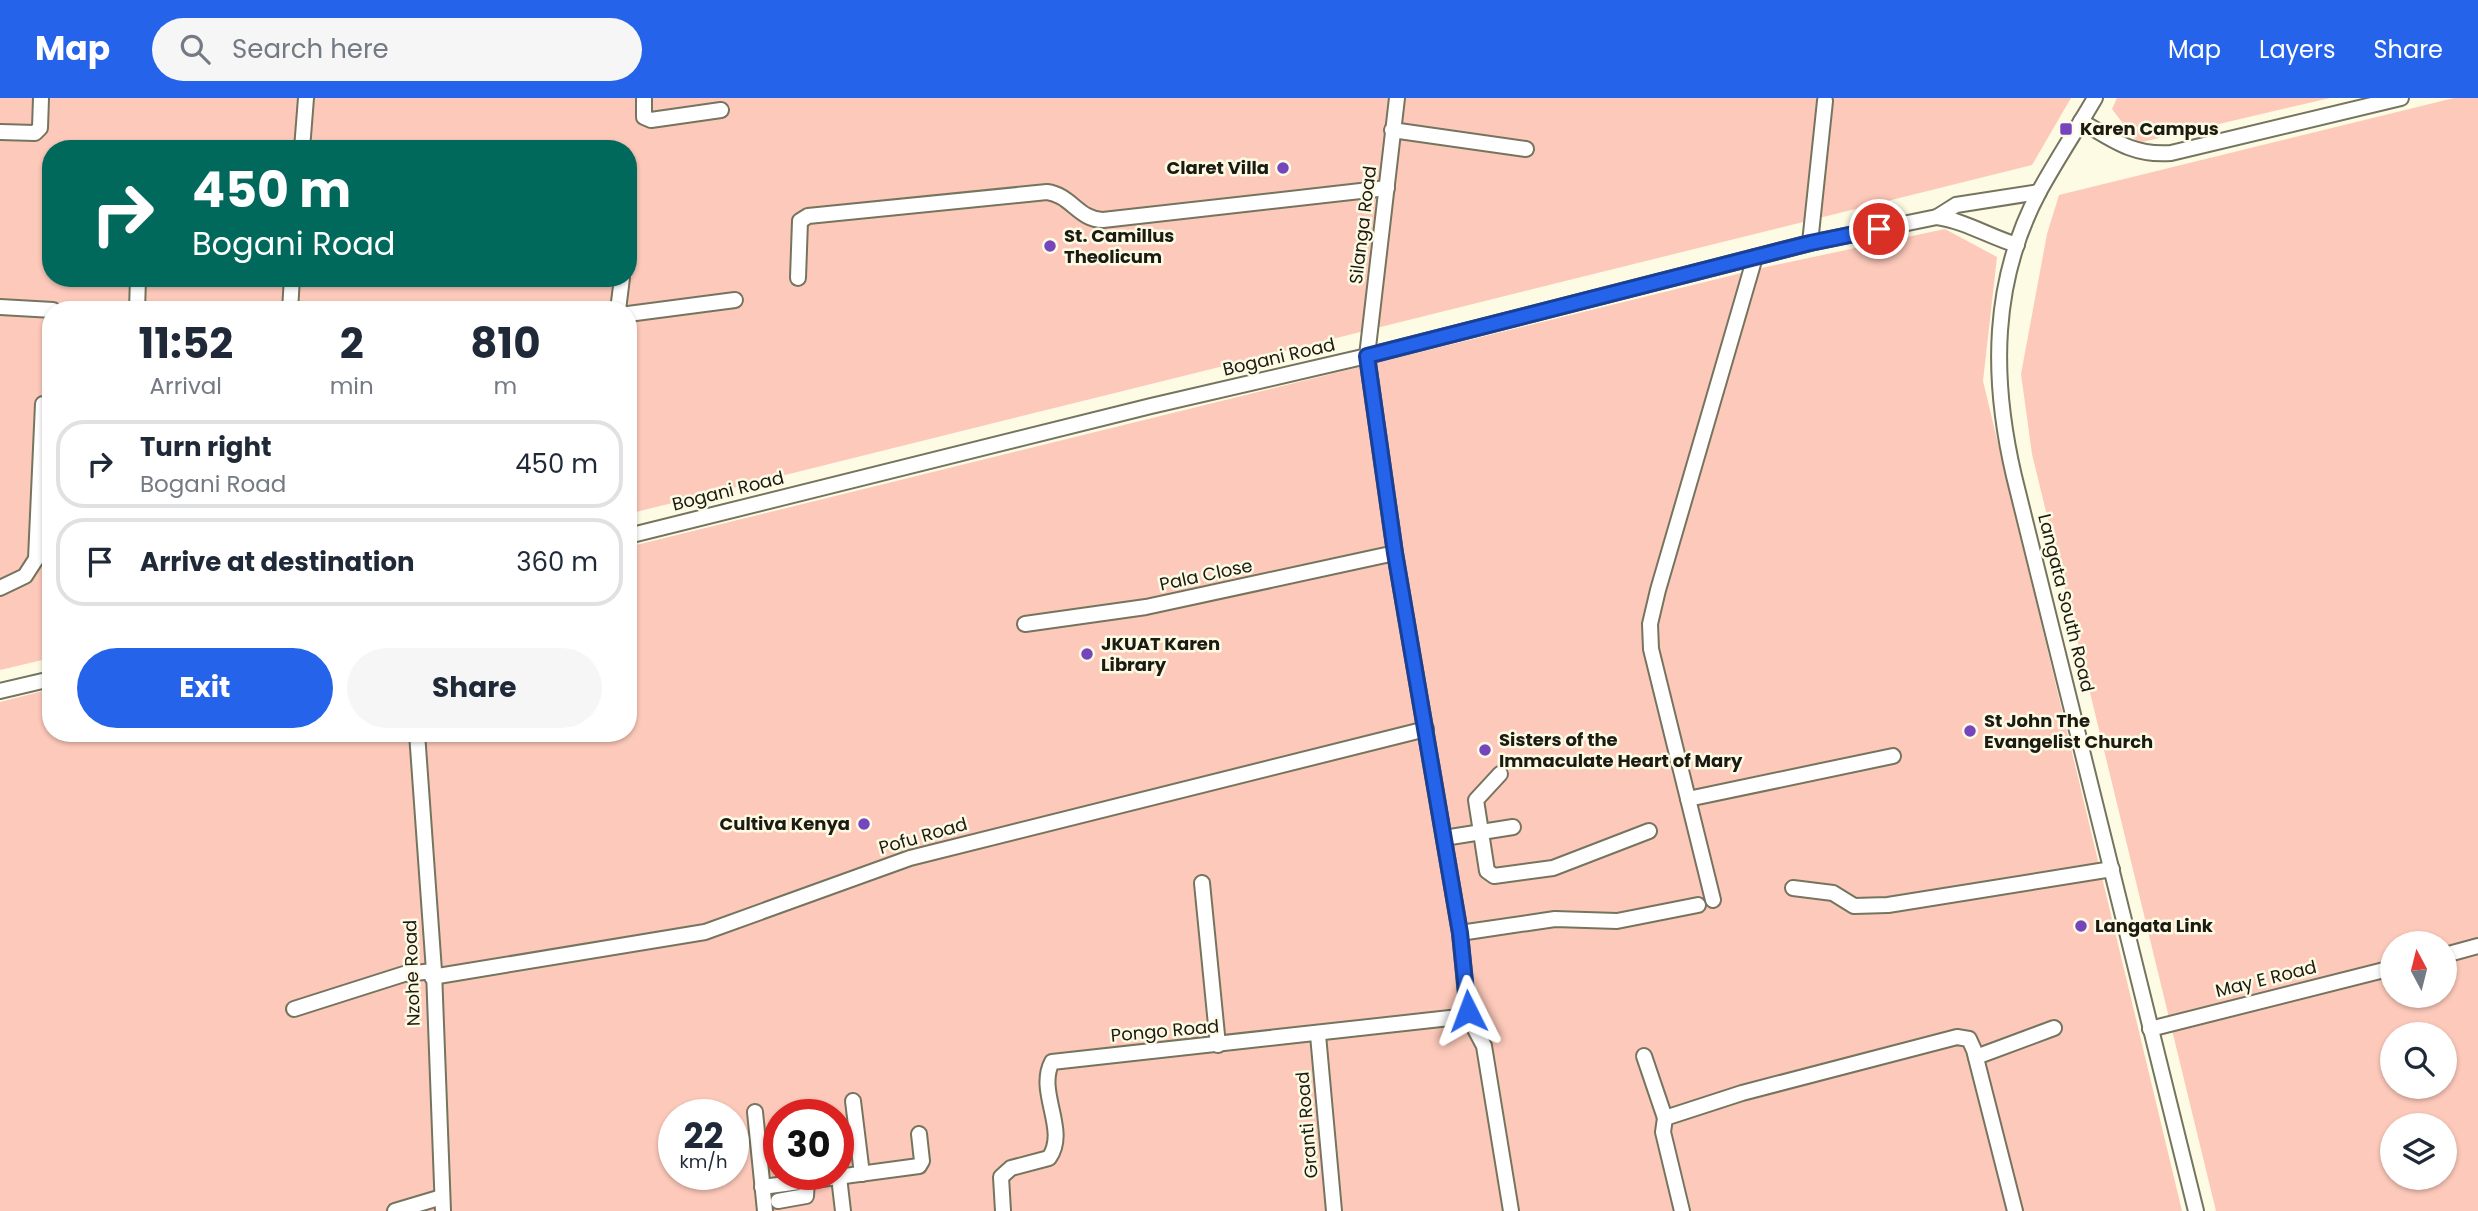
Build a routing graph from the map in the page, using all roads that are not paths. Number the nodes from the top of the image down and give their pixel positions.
1 (41, 98) edge
2 (306, 98) edge
3 (644, 98) edge
4 (1397, 98) edge
5 (2095, 98) edge
6 (2401, 98) edge
7 (1825, 101) dead end
8 (721, 110) dead end
9 (2081, 121) junction
10 (1392, 130) junction
11 (0, 132) edge
12 (303, 140) edge
13 (1526, 149) dead end
14 (1387, 188) junction
15 (2039, 192) junction
16 (1937, 217) junction
17 (1810, 243) junction
18 (2017, 245) junction
19 (1755, 257) junction
20 (797, 278) dead end
21 (735, 300) dead end
22 (0, 307) edge
23 (42, 309) edge
24 (637, 313) edge
25 (1367, 356) junction
26 (42, 426) edge
27 (637, 534) edge
28 (1395, 553) junction
29 (0, 588) edge
30 (1025, 624) dead end
31 (42, 681) edge
32 (0, 691) edge
33 (1426, 729) junction
34 (417, 742) edge
35 (1893, 756) dead end
36 (1500, 774) dead end
37 (1688, 799) junction
38 (1513, 827) dead end
39 (1649, 831) dead end
40 (1482, 832) junction
41 (1444, 838) junction
42 (2112, 869) junction
43 (1202, 883) dead end
44 (1793, 888) dead end
45 (1713, 900) dead end
46 (1698, 905) dead end
47 (1460, 933) junction
48 (2478, 946) edge
49 (2457, 952) edge
50 (2380, 971) edge
51 (433, 974) junction
52 (294, 1009) dead end
53 (1468, 1016) junction
54 (2054, 1028) dead end
55 (2150, 1028) junction
56 (1318, 1035) junction
57 (1218, 1045) junction
58 (1644, 1056) dead end
59 (1976, 1057) junction
60 (858, 1103) dead end
61 (755, 1112) dead end
62 (1665, 1118) junction
63 (919, 1134) dead end
64 (866, 1173) junction
65 (854, 1175) edge
66 (762, 1187) joint
67 (807, 1190) edge
68 (841, 1190) edge
69 (778, 1200) dead end
70 (442, 1204) edge
71 (394, 1211) edge
72 (765, 1211) edge
73 (843, 1211) edge
74 (1003, 1211) edge
75 (1334, 1211) edge
76 (1511, 1211) edge
77 (1682, 1211) edge
78 (2015, 1211) edge
79 (2196, 1211) edge

1 - 11 street
2 - 12 street
3 - 8 street
4 - 10 street, Silanga Road
5 - 9 street, Langata South Road
6 - 9 street
7 - 17 street
9 - 15 street, Langata South Road
10 - 13 street
10 - 14 street, Silanga Road
14 - 20 street
14 - 25 street, Silanga Road
15 - 16 street
15 - 18 street, Langata South Road
16 - 17 street, Bogani Road
16 - 18 street, Bogani Road
17 - 19 street, Bogani Road
18 - 42 street, Langata South Road
19 - 25 street, Bogani Road
19 - 37 street
21 - 24 street
22 - 23 street
25 - 27 street, Bogani Road
25 - 28 street, Silanga Road
26 - 29 street
28 - 30 street, Pala Close
28 - 33 street, Silanga Road
31 - 32 street
33 - 41 street, Silanga Road
33 - 51 street, Pofu Road
34 - 51 street, Nzohe Road
35 - 37 street
36 - 40 street
37 - 45 street
38 - 40 street
39 - 40 street
40 - 41 street
41 - 47 street, Silanga Road
42 - 44 street
42 - 55 street, Langata South Road
43 - 57 street
46 - 47 street
47 - 53 street, Silanga Road
48 - 49 street
50 - 55 street, May E Road
51 - 52 street, Pofu Road
51 - 70 street, Nzohe Road
53 - 56 street, Pongo Road
53 - 76 street
54 - 59 street
55 - 79 street, Langata South Road
56 - 57 street, Pongo Road
56 - 75 street, Granti Road
57 - 74 street, Pongo Road
58 - 62 street
59 - 62 street
59 - 78 street
60 - 64 street
61 - 66 street
62 - 77 street
63 - 64 street
64 - 65 street
66 - 72 street
67 - 69 street
68 - 73 street
70 - 71 street

